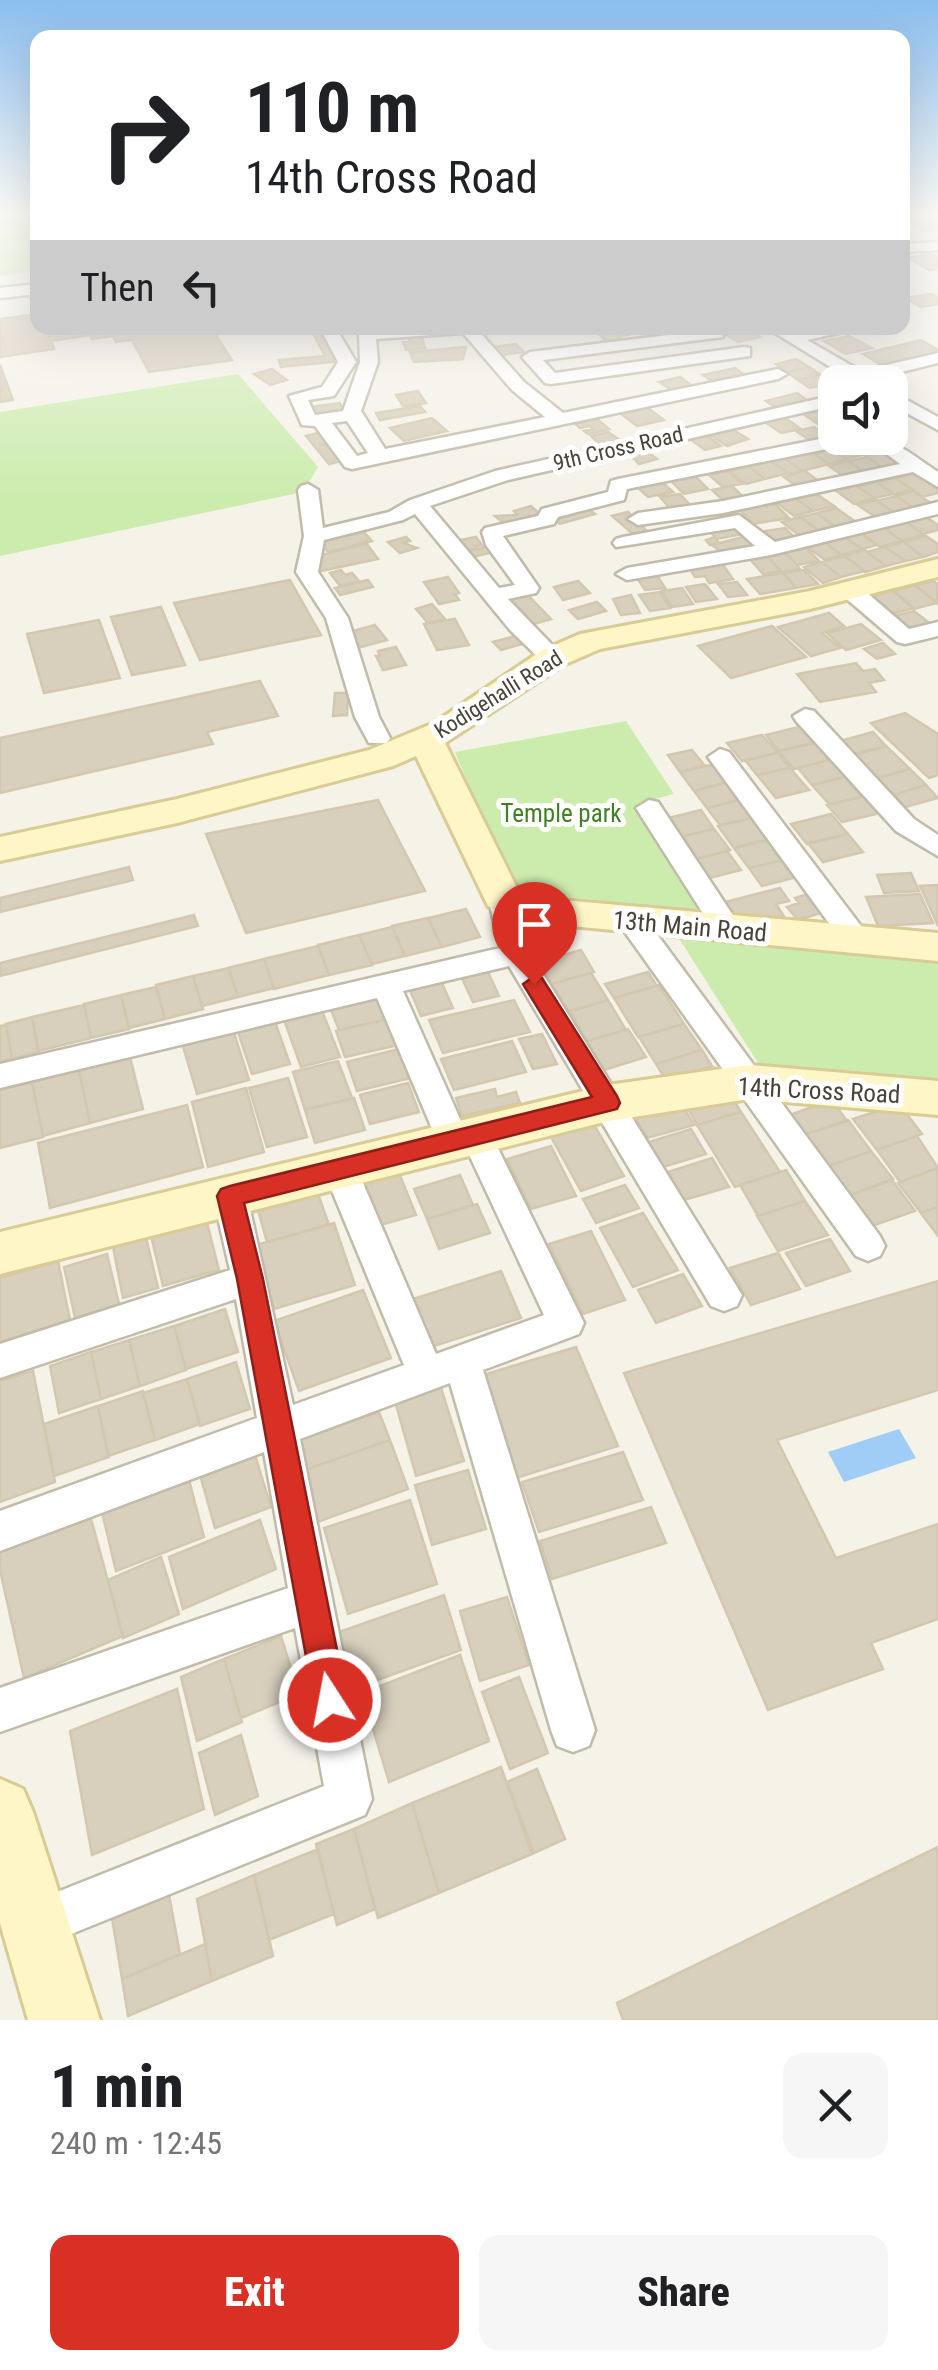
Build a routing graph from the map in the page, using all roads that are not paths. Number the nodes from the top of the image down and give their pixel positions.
1 (332, 335) edge
2 (365, 335) edge
3 (474, 335) edge
4 (574, 335) edge
5 (685, 335) edge
6 (718, 335) edge
7 (788, 335) edge
8 (808, 335) edge
9 (794, 338) junction
10 (571, 352) junction
11 (744, 352) junction
12 (938, 358) edge
13 (838, 365) edge
14 (908, 367) edge
15 (778, 374) junction
16 (818, 401) edge
17 (908, 407) edge
18 (818, 410) edge
19 (354, 415) junction
20 (318, 420) junction
21 (562, 421) junction
22 (938, 425) edge
23 (818, 445) edge
24 (900, 455) edge
25 (380, 456) junction
26 (916, 466) junction
27 (502, 475) junction
28 (938, 482) edge
29 (607, 483) dead end
30 (308, 490) dead end
31 (528, 493) dead end
32 (417, 504) junction
33 (938, 508) edge
34 (731, 514) junction
35 (494, 516) dead end
36 (638, 519) dead end
37 (314, 536) junction
38 (624, 542) dead end
39 (771, 549) junction
40 (938, 568) edge
41 (628, 574) dead end
42 (850, 590) junction
43 (494, 596) junction
44 (938, 629) edge
45 (552, 658) junction
46 (805, 716) dead end
47 (378, 738) junction
48 (425, 739) junction
49 (720, 757) dead end
50 (649, 808) dead end
51 (0, 834) edge
52 (938, 848) edge
53 (0, 849) edge
54 (502, 897) junction
55 (632, 920) junction
56 (728, 930) junction
57 (857, 941) junction
58 (938, 947) edge
59 (516, 954) junction
60 (386, 984) junction
61 (0, 1076) edge
62 (749, 1082) junction
63 (936, 1100) edge
64 (608, 1103) junction
65 (464, 1138) junction
66 (340, 1169) junction
67 (230, 1196) junction
68 (868, 1246) dead end
69 (0, 1253) edge
70 (250, 1279) junction
71 (724, 1295) dead end
72 (0, 1361) edge
73 (445, 1369) junction
74 (279, 1431) junction
75 (0, 1531) edge
76 (311, 1600) junction
77 (0, 1710) edge
78 (573, 1730) dead end
79 (0, 1812) edge
80 (34, 1925) junction
81 (64, 2020) edge

1 - 20 street
2 - 19 street
3 - 21 street
4 - 10 street
5 - 10 street
6 - 11 street
7 - 9 street
8 - 9 street
9 - 13 street
10 - 11 street
11 - 15 street
12 - 14 street
15 - 16 street
15 - 21 street
17 - 22 street
18 - 27 street, 9th Cross Road
19 - 20 street
19 - 25 street
20 - 25 street
21 - 25 street
23 - 43 street
24 - 26 street
26 - 28 street
26 - 34 street
27 - 31 street
27 - 32 street, 9th Cross Road
29 - 35 street
30 - 37 street
32 - 37 street, 9th Cross Road
32 - 43 street
33 - 39 street
34 - 36 street
34 - 38 street
34 - 39 street
37 - 47 street
39 - 41 street
40 - 42 main road, Kodigehalli Road
42 - 44 street
42 - 45 main road, Kodigehalli Road
43 - 45 street
45 - 48 main road, Kodigehalli Road
46 - 52 street
47 - 48 main road, Kodigehalli Road
47 - 51 main road, Kodigehalli Road
48 - 53 main road
48 - 54 main road
49 - 57 street
50 - 56 street
54 - 55 main road, 13th Main Road
54 - 59 street
55 - 56 main road, 13th Main Road
55 - 62 street
56 - 57 main road, 13th Main Road
57 - 58 main road, 13th Main Road
59 - 60 street
59 - 64 street
60 - 61 street
60 - 65 street
62 - 63 main road, 14th Cross Road
62 - 64 main road, 14th Cross Road
62 - 68 street
64 - 65 main road, 14th Cross Road
64 - 71 street
65 - 66 main road, 14th Cross Road
65 - 73 street
66 - 67 main road, 14th Cross Road
66 - 73 street
67 - 69 main road, 14th Cross Road
67 - 70 street
70 - 72 street
70 - 74 street
73 - 74 street
73 - 78 street
74 - 75 street
74 - 76 street
76 - 77 street
76 - 80 street
79 - 80 main road
80 - 81 main road

